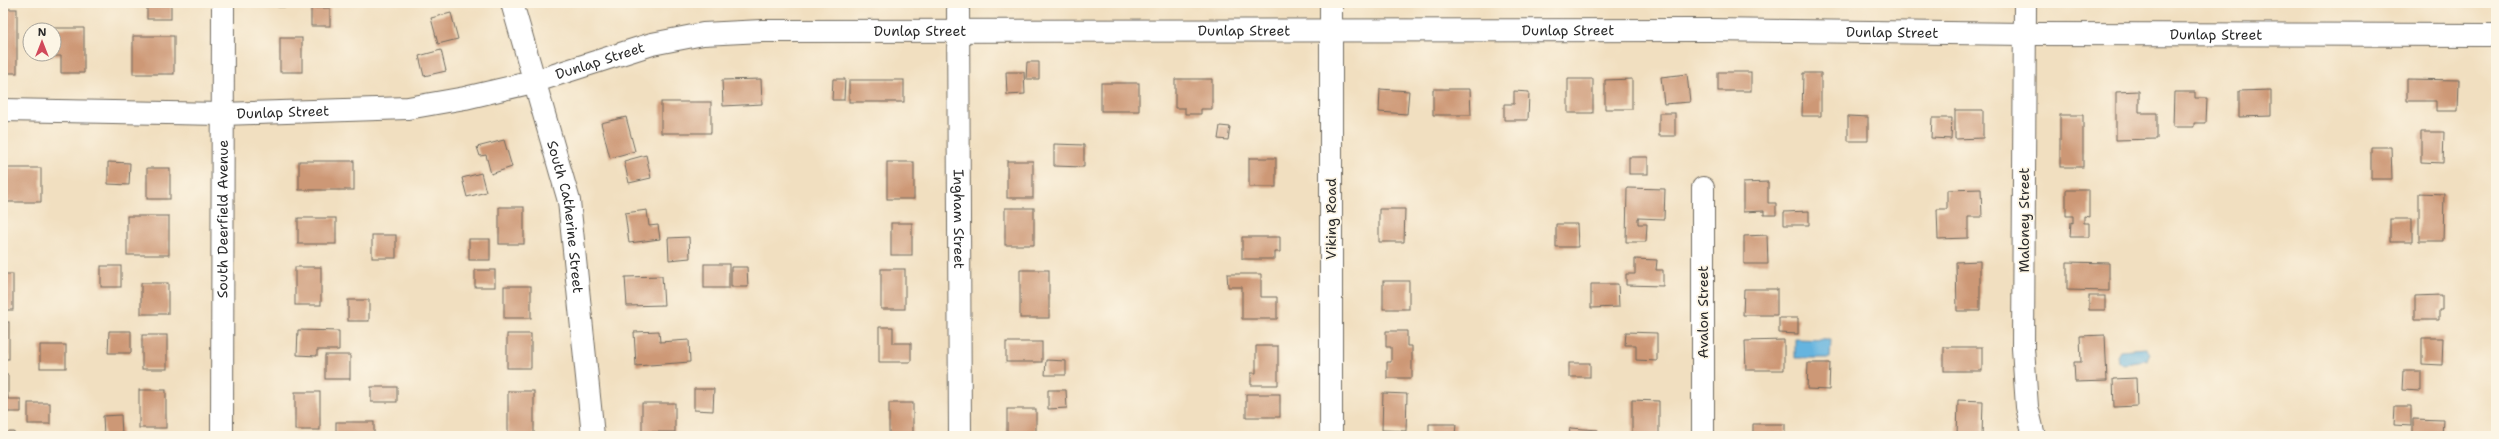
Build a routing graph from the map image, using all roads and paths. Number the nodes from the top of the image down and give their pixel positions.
1 (222, 3) edge
2 (512, 3) edge
3 (958, 3) edge
4 (1331, 3) edge
5 (2025, 3) edge
6 (958, 30) junction
7 (1331, 32) junction
8 (2025, 34) junction
9 (2496, 35) edge
10 (533, 82) junction
11 (3, 110) edge
12 (222, 114) junction
13 (1702, 188) dead end
14 (222, 436) edge
15 (593, 436) edge
16 (960, 436) edge
17 (1331, 436) edge
18 (1703, 436) edge
19 (2034, 436) edge

1 - 12 street, South Deerfield Avenue
2 - 10 street, South Catherine Street
3 - 6 street, Ingham Street
4 - 7 street, Viking Road
5 - 8 street, Maloney Street
6 - 7 street, Dunlap Street
6 - 10 street, Dunlap Street
6 - 16 street, Ingham Street
7 - 8 street, Dunlap Street
7 - 17 street, Viking Road
8 - 9 street, Dunlap Street
8 - 19 street, Maloney Street
10 - 12 street, Dunlap Street
10 - 15 street, South Catherine Street
11 - 12 street, Dunlap Street
12 - 14 street, South Deerfield Avenue
13 - 18 street, Avalon Street

